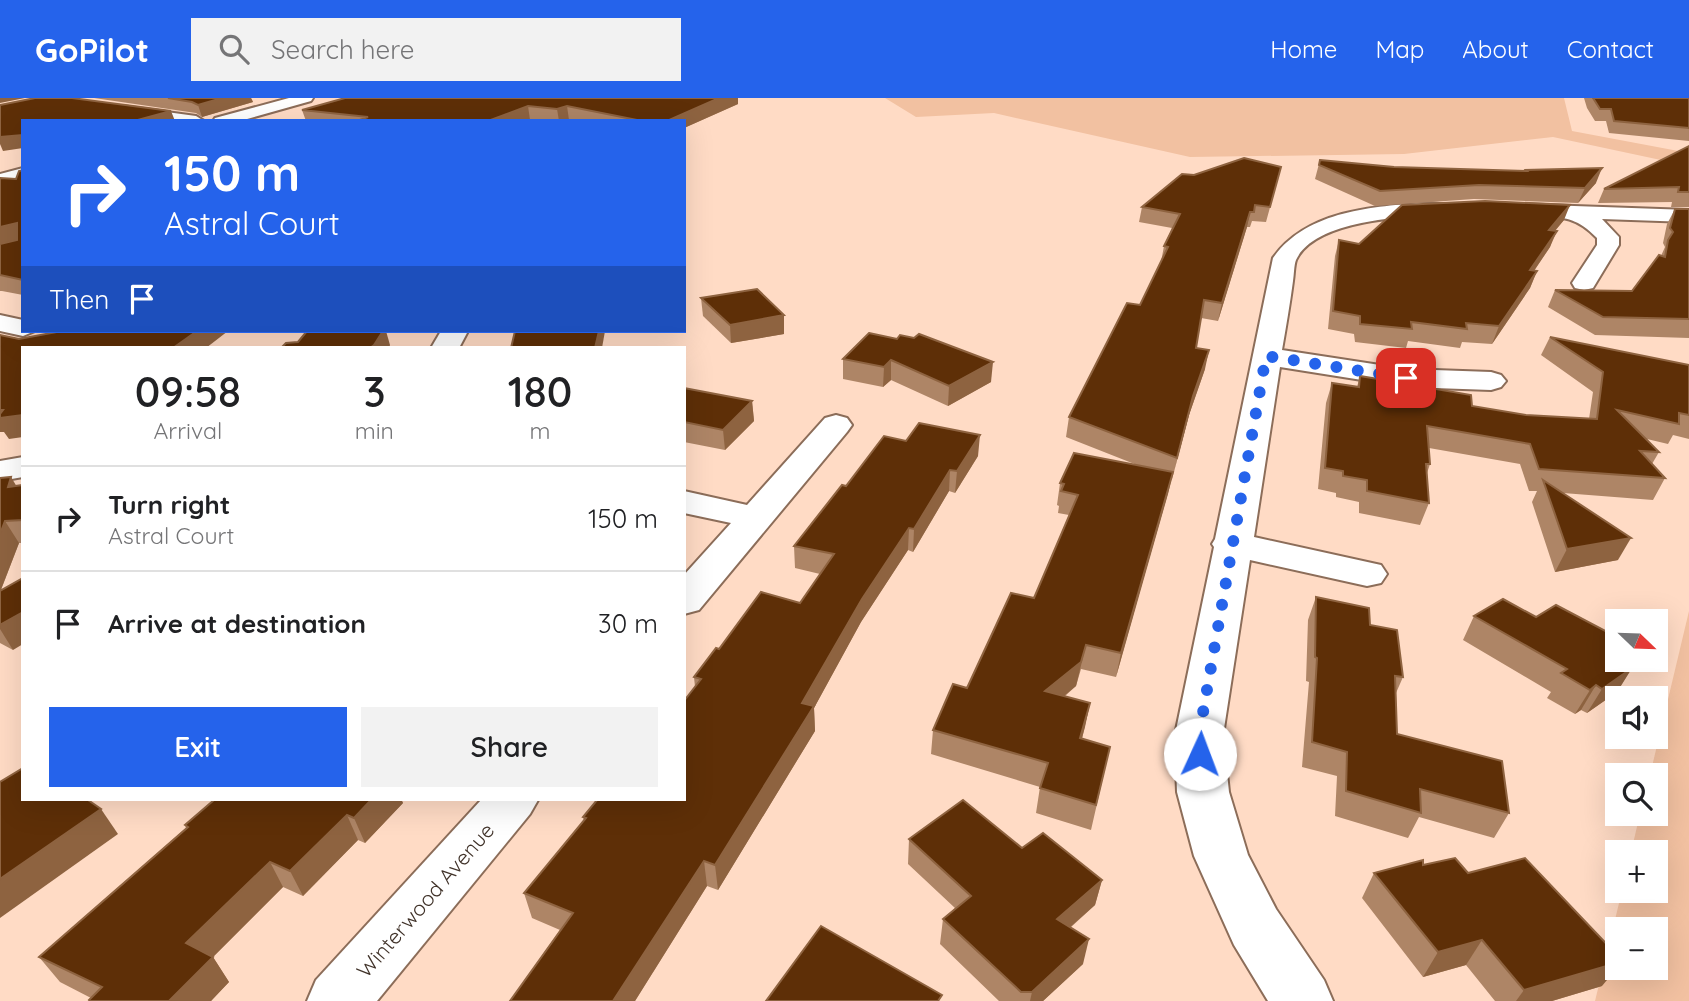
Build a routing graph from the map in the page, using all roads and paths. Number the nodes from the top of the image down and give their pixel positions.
1 (306, 98) edge
2 (104, 108) edge
3 (181, 119) edge
4 (228, 119) edge
5 (21, 175) edge
6 (0, 182) edge
7 (21, 185) edge
8 (1578, 214) junction
9 (1689, 216) edge
10 (1584, 284) dead end
11 (0, 323) edge
12 (21, 328) edge
13 (1266, 356) junction
14 (1491, 381) dead end
15 (836, 425) dead end
16 (21, 467) edge
17 (0, 471) edge
18 (686, 502) edge
19 (756, 519) junction
20 (1231, 544) junction
21 (1367, 573) dead end
22 (686, 599) edge
23 (511, 801) edge
24 (338, 1001) edge
25 (1302, 1001) edge

1 - 4 street
2 - 3 street
5 - 6 street
6 - 7 street
8 - 9 street
8 - 10 street
8 - 13 street
11 - 12 street
13 - 14 street
13 - 20 street
15 - 19 street
16 - 17 street
18 - 19 street
19 - 22 street
20 - 21 street
20 - 25 street
23 - 24 street, Winterwood Avenue

